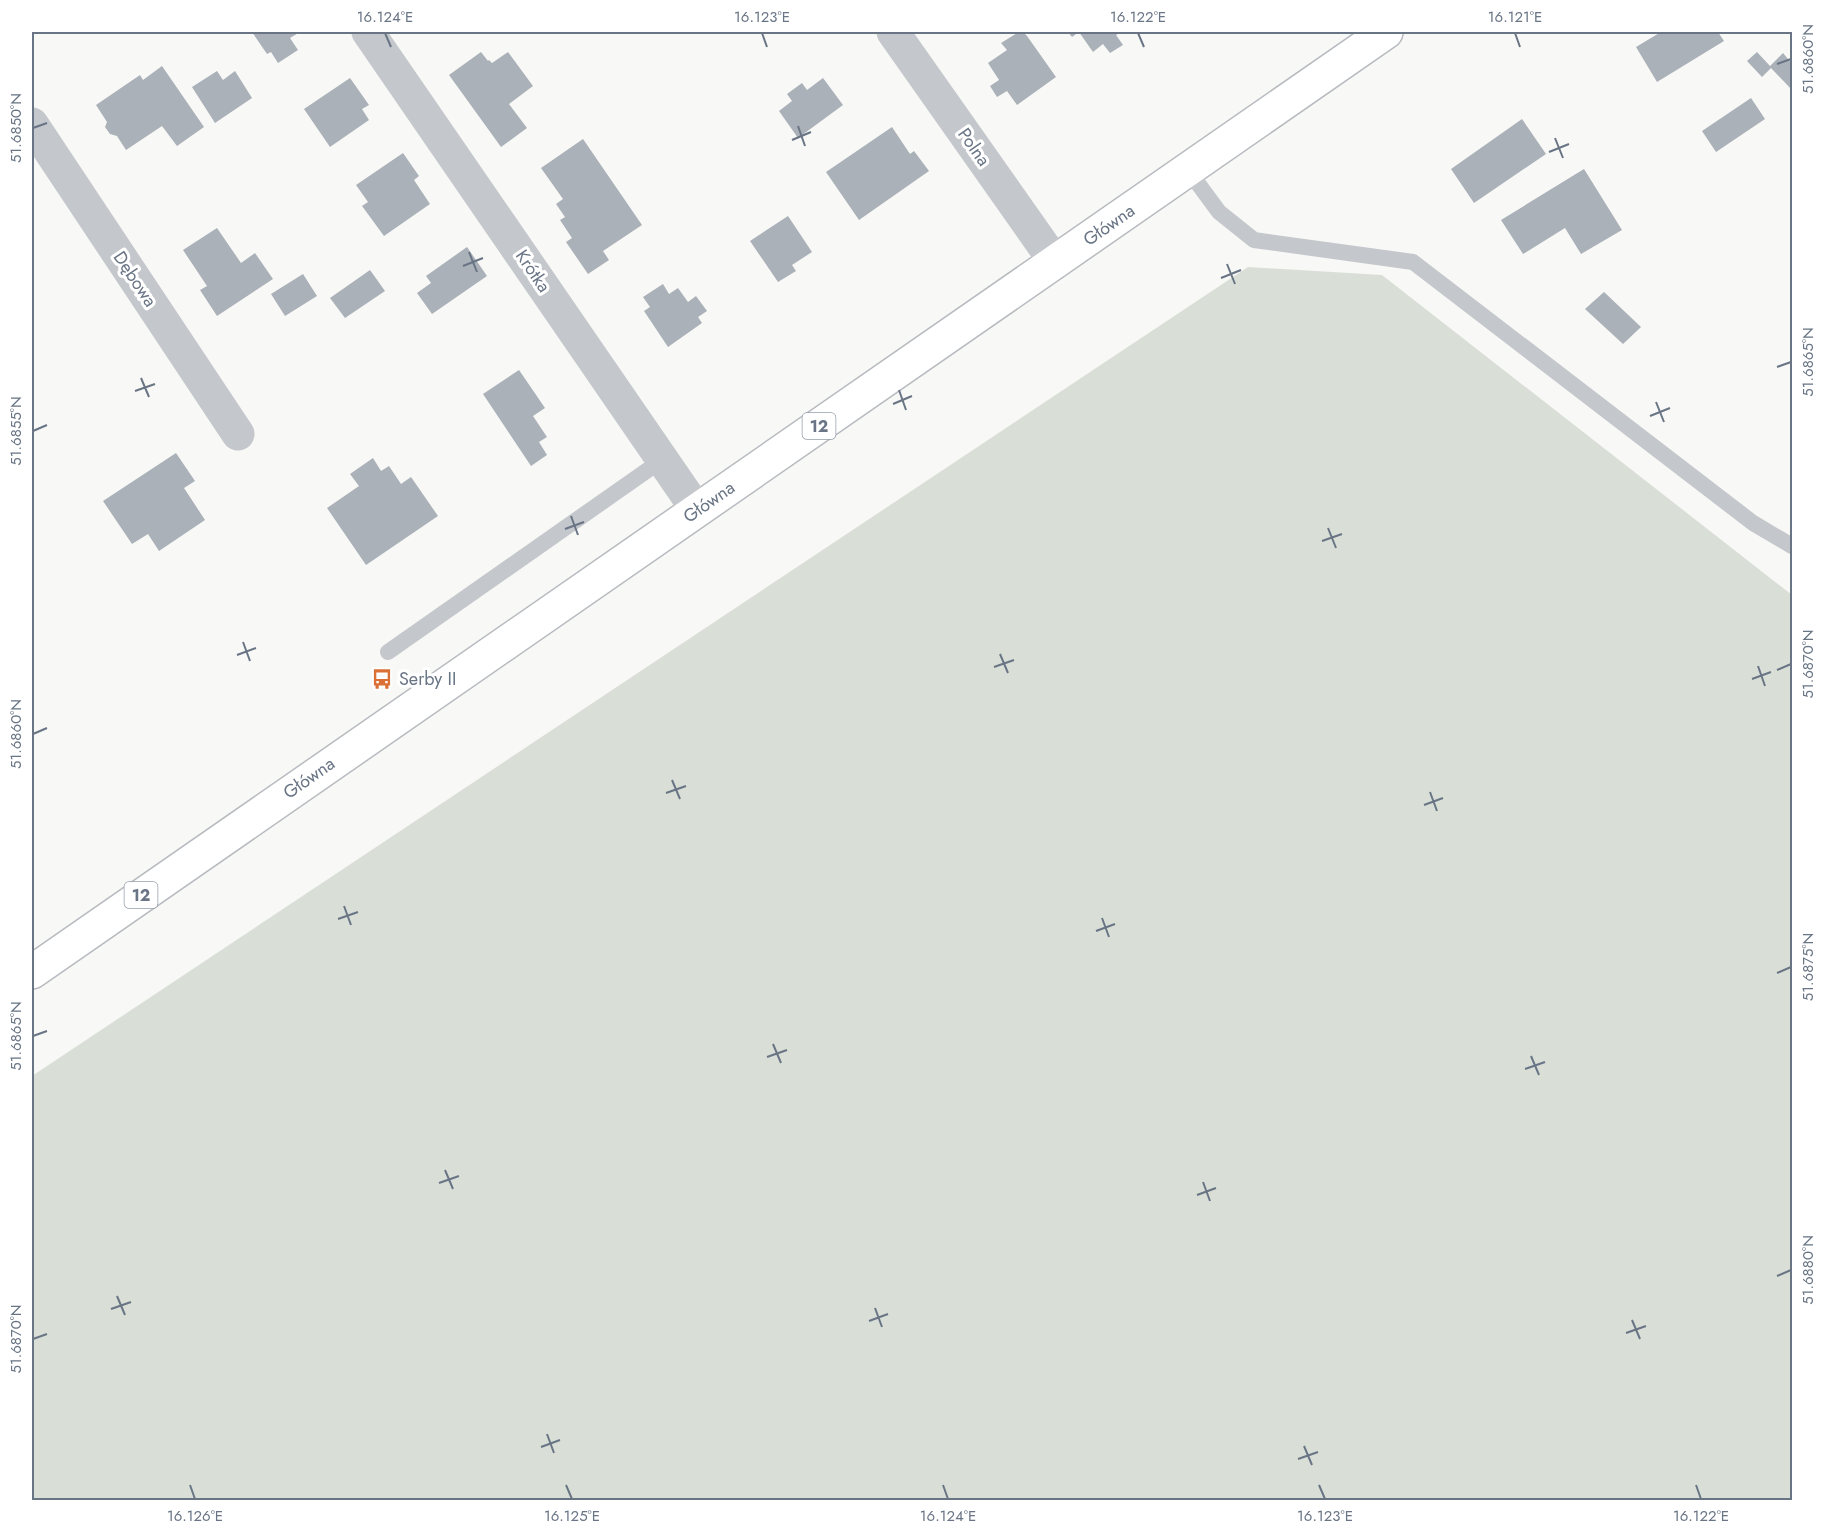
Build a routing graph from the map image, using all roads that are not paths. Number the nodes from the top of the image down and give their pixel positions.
1 (893, 32) edge
2 (1386, 32) edge
3 (380, 36) edge
4 (32, 124) edge
5 (1188, 170) junction
6 (1055, 262) junction
7 (238, 434) dead end
8 (662, 460) junction
9 (697, 510) junction
10 (1792, 546) edge
11 (388, 652) dead end
12 (32, 972) edge

1 - 6 street, Polna
2 - 5 main road, Główna / 12
3 - 8 street, Krótka
4 - 7 street, Dębowa
5 - 6 main road, Główna / 12
5 - 10 lane
6 - 9 main road, Główna / 12
8 - 9 street, Krótka
8 - 11 lane
9 - 12 main road, Główna / 12

